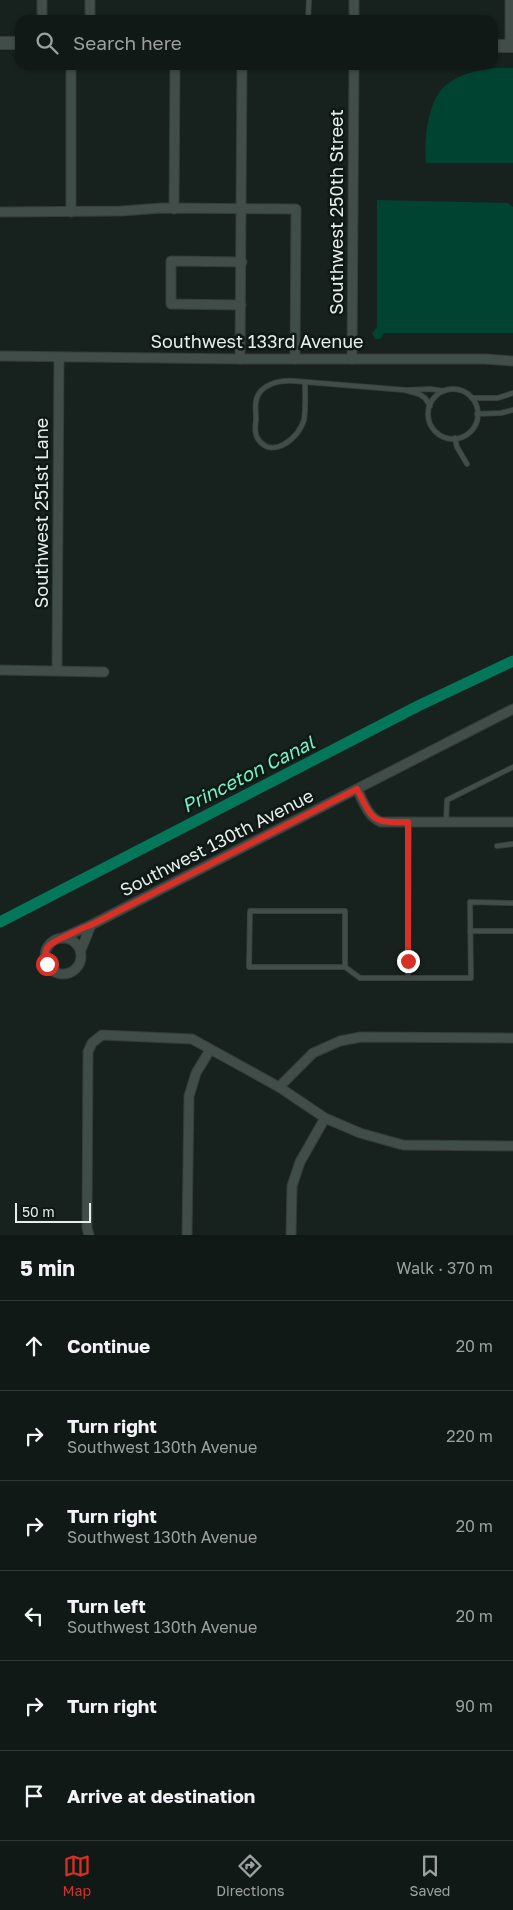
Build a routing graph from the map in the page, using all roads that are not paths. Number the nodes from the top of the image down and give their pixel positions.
1 (42, 0) edge
2 (90, 0) edge
3 (309, 0) edge
4 (354, 0) edge
5 (510, 0) edge
6 (42, 15) edge
7 (90, 15) edge
8 (308, 15) edge
9 (354, 15) edge
10 (0, 43) edge
11 (15, 43) edge
12 (498, 46) edge
13 (512, 46) edge
14 (71, 70) edge
15 (175, 70) edge
16 (242, 70) edge
17 (354, 70) edge
18 (174, 208) junction
19 (241, 209) junction
20 (0, 212) edge
21 (71, 212) junction
22 (242, 262) junction
23 (241, 305) junction
24 (0, 356) edge
25 (59, 357) junction
26 (240, 359) junction
27 (295, 359) junction
28 (352, 359) junction
29 (513, 362) edge
30 (305, 382) junction
31 (405, 390) junction
32 (444, 391) junction
33 (513, 393) edge
34 (472, 398) junction
35 (430, 406) junction
36 (513, 410) edge
37 (477, 414) junction
38 (455, 438) junction
39 (467, 464) dead end
40 (0, 670) edge
41 (57, 670) junction
42 (104, 672) dead end
43 (513, 709) edge
44 (513, 767) edge
45 (503, 772) junction
46 (513, 772) edge
47 (357, 789) junction
48 (408, 822) junction
49 (446, 822) junction
50 (513, 822) edge
51 (513, 844) edge
52 (497, 846) dead end
53 (513, 903) edge
54 (91, 925) junction
55 (470, 931) junction
56 (513, 931) edge
57 (62, 938) junction
58 (81, 950) junction
59 (345, 967) junction
60 (408, 978) junction
61 (513, 1038) edge
62 (210, 1050) junction
63 (279, 1087) junction
64 (325, 1118) junction
65 (513, 1146) edge
66 (88, 1235) edge
67 (186, 1235) edge
68 (291, 1235) edge

1 - 6 street
2 - 7 street
3 - 8 lane
4 - 9 street
5 - 13 street
10 - 11 street
12 - 13 street
14 - 21 street
15 - 18 street
16 - 19 street
17 - 28 street, Southwest 250th Street
18 - 19 street
18 - 21 street
19 - 22 street
19 - 27 street
20 - 21 street
22 - 23 street
22 - 23 street
23 - 26 street
24 - 25 street, Southwest 133rd Avenue
25 - 26 street, Southwest 133rd Avenue
25 - 41 street, Southwest 251st Lane
26 - 27 street, Southwest 133rd Avenue
27 - 28 street, Southwest 133rd Avenue
28 - 29 street, Southwest 133rd Avenue
30 - 30 lane
30 - 31 lane
31 - 32 lane
31 - 35 lane
32 - 34 lane
32 - 35 lane
33 - 34 lane
34 - 37 lane
35 - 38 lane
36 - 37 lane
37 - 38 lane
38 - 39 lane
40 - 41 street
41 - 42 street
43 - 47 street, Southwest 130th Avenue
44 - 45 lane
45 - 46 lane
45 - 49 lane
47 - 48 street
47 - 54 street, Southwest 130th Avenue
48 - 49 street
48 - 60 lane
49 - 50 street
51 - 52 lane
53 - 55 lane
54 - 57 street, Southwest 130th Avenue
54 - 58 street
55 - 56 lane
55 - 60 lane
57 - 58 street
57 - 58 street
59 - 59 lane
59 - 60 lane
61 - 63 street
62 - 63 street
62 - 66 street
62 - 67 street
63 - 64 street
64 - 65 street
64 - 68 street

